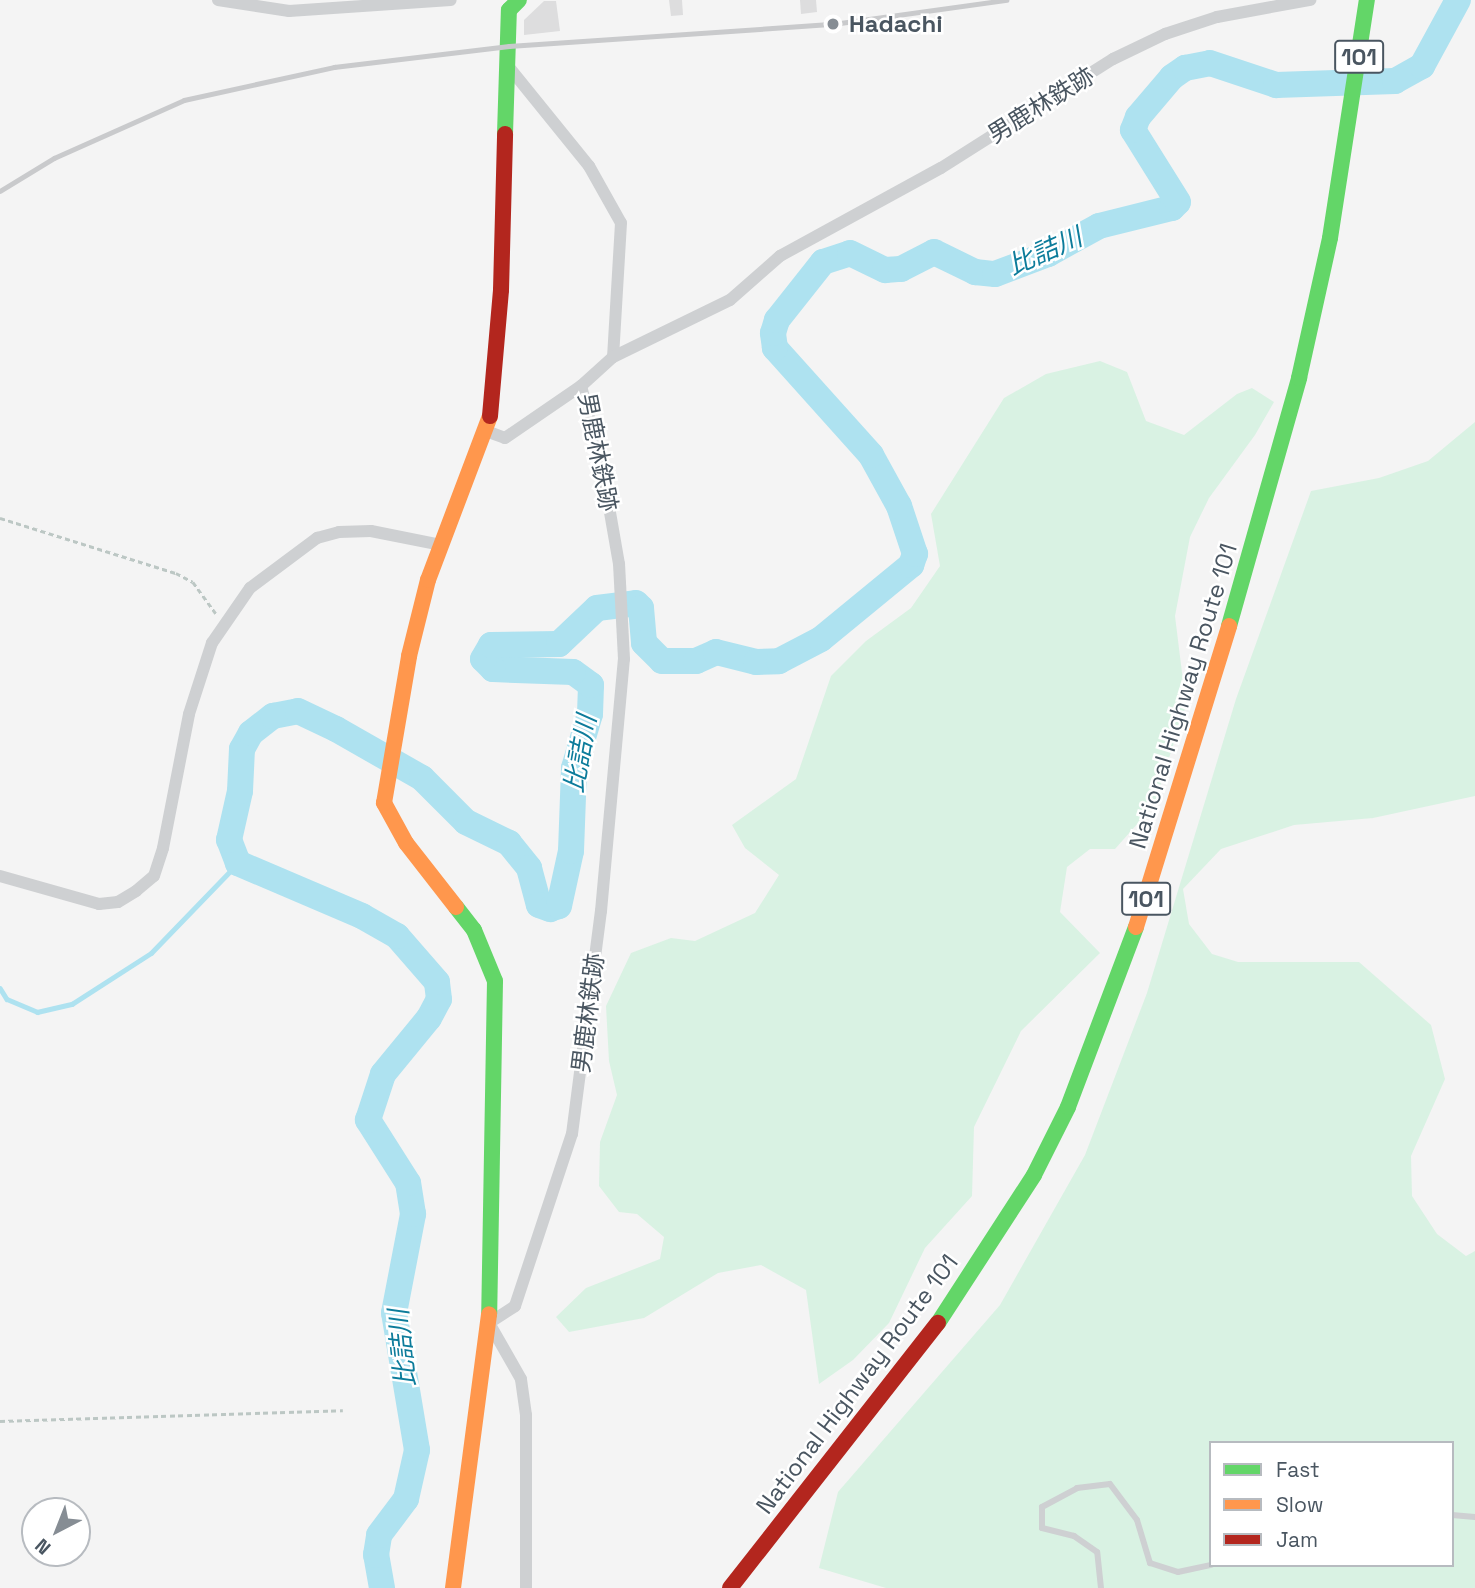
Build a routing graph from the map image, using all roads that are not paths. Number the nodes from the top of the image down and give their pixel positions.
1 (218, 0) edge
2 (451, 0) edge
3 (519, 0) edge
4 (1310, 0) edge
5 (1367, 0) edge
6 (288, 5) edge
7 (508, 66) junction
8 (613, 356) junction
9 (581, 386) junction
10 (486, 431) junction
11 (441, 545) junction
12 (0, 876) edge
13 (489, 1323) junction
14 (1454, 1515) edge
15 (1475, 1517) edge
16 (1209, 1564) edge
17 (453, 1588) edge
18 (526, 1588) edge
19 (730, 1588) edge
20 (1101, 1588) edge

1 - 6 street
2 - 6 street
3 - 7 main road
4 - 8 street, 男鹿林鉄跡
5 - 19 main road, National Highway Route 101 / 101
7 - 8 street
7 - 10 main road
8 - 9 street, 男鹿林鉄跡
9 - 10 street
9 - 13 street, 男鹿林鉄跡
10 - 11 main road
11 - 12 street
11 - 13 main road
13 - 17 main road
13 - 18 street
14 - 15 lane
16 - 20 lane

